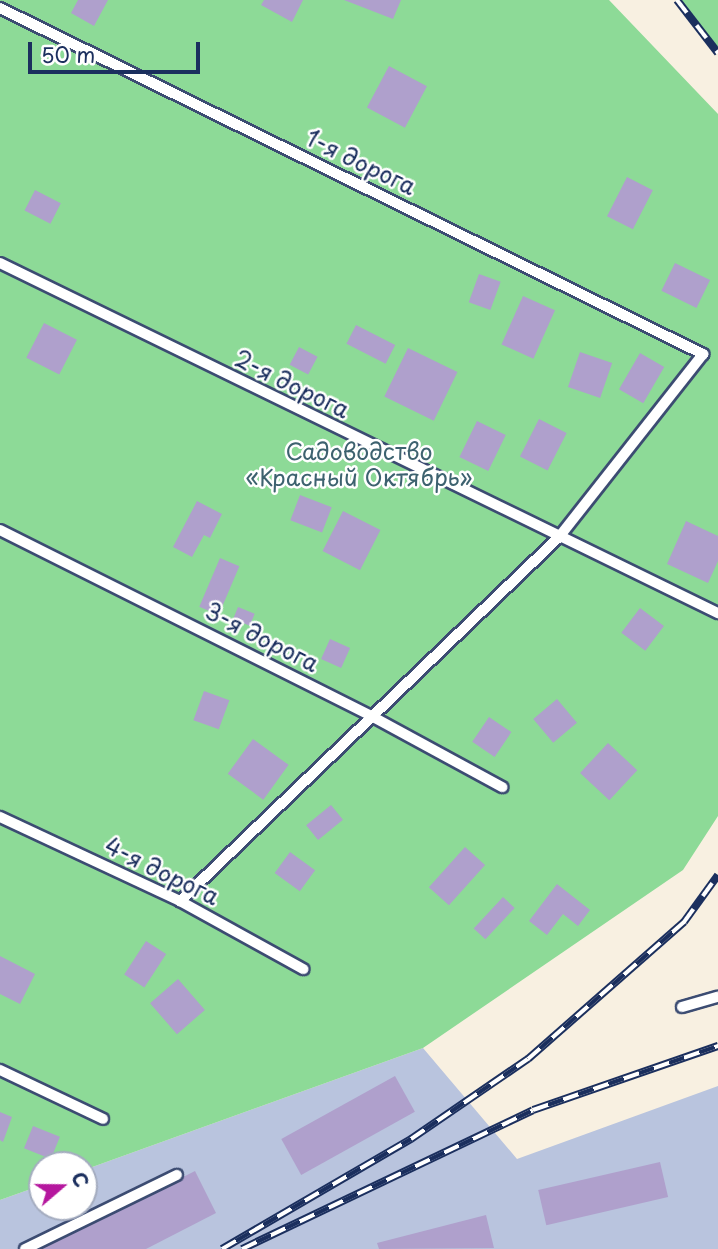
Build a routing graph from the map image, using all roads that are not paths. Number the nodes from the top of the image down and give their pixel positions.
1 (0, 8) edge
2 (0, 263) edge
3 (0, 530) edge
4 (558, 538) junction
5 (718, 613) edge
6 (375, 718) junction
7 (502, 787) dead end
8 (0, 817) edge
9 (180, 901) junction
10 (303, 969) dead end
11 (718, 997) edge
12 (682, 1006) dead end
13 (0, 1070) edge
14 (103, 1119) dead end
15 (177, 1175) dead end
16 (25, 1249) edge

1 - 4 lane, 1-я дорога
2 - 4 lane, 2-я дорога
3 - 6 lane, 3-я дорога
4 - 5 lane, 2-я дорога
4 - 6 lane
6 - 7 lane, 3-я дорога
6 - 9 lane
8 - 9 lane, 4-я дорога
9 - 10 lane, 4-я дорога
11 - 12 lane
13 - 14 lane
15 - 16 lane

